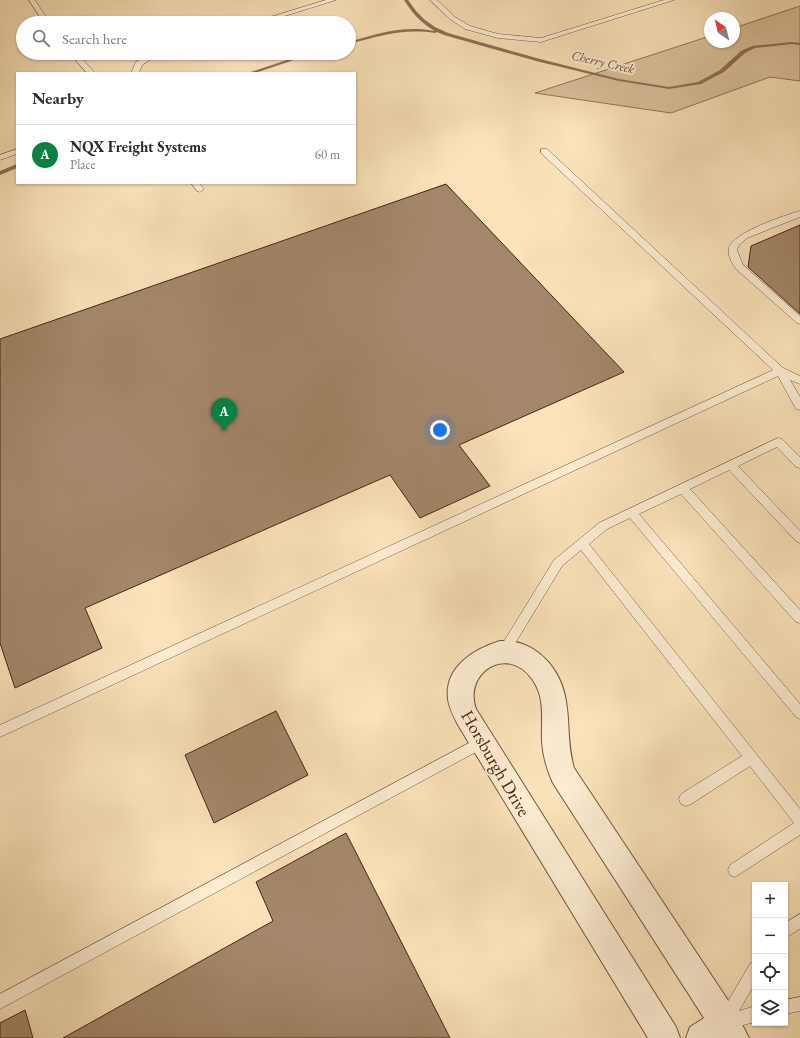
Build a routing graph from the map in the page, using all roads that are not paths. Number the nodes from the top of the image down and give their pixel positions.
1 (32, 0) edge
2 (333, 0) edge
3 (433, 0) edge
4 (671, 0) edge
5 (42, 16) edge
6 (278, 16) edge
7 (79, 60) edge
8 (146, 60) edge
9 (90, 72) edge
10 (135, 72) edge
11 (16, 151) edge
12 (544, 151) dead end
13 (0, 158) edge
14 (800, 214) edge
15 (800, 321) edge
16 (780, 371) junction
17 (800, 380) edge
18 (800, 406) edge
19 (800, 464) edge
20 (730, 465) junction
21 (682, 488) junction
22 (631, 512) junction
23 (800, 538) edge
24 (582, 542) junction
25 (800, 618) edge
26 (504, 651) junction
27 (800, 713) edge
28 (0, 731) edge
29 (482, 742) junction
30 (751, 758) junction
31 (686, 799) dead end
32 (800, 820) edge
33 (800, 827) edge
34 (735, 870) dead end
35 (800, 921) edge
36 (788, 929) edge
37 (752, 974) edge
38 (0, 1002) edge
39 (800, 1004) edge
40 (788, 1006) edge
41 (752, 1016) edge
42 (720, 1033) edge
43 (665, 1038) edge

1 - 5 lane
2 - 6 lane
3 - 4 lane
7 - 9 lane
8 - 10 lane
11 - 13 lane
12 - 16 lane
14 - 15 lane
16 - 17 lane
16 - 18 lane
16 - 28 lane
19 - 20 lane
20 - 21 lane
20 - 23 lane
21 - 22 lane
21 - 25 lane
22 - 24 lane
22 - 27 lane
24 - 26 lane
24 - 30 lane
26 - 29 street, Horsburgh Drive
26 - 42 street
29 - 38 lane
29 - 43 street, Horsburgh Drive
30 - 31 lane
30 - 32 lane
33 - 34 lane
35 - 36 lane
37 - 42 lane
39 - 40 lane
41 - 42 lane

